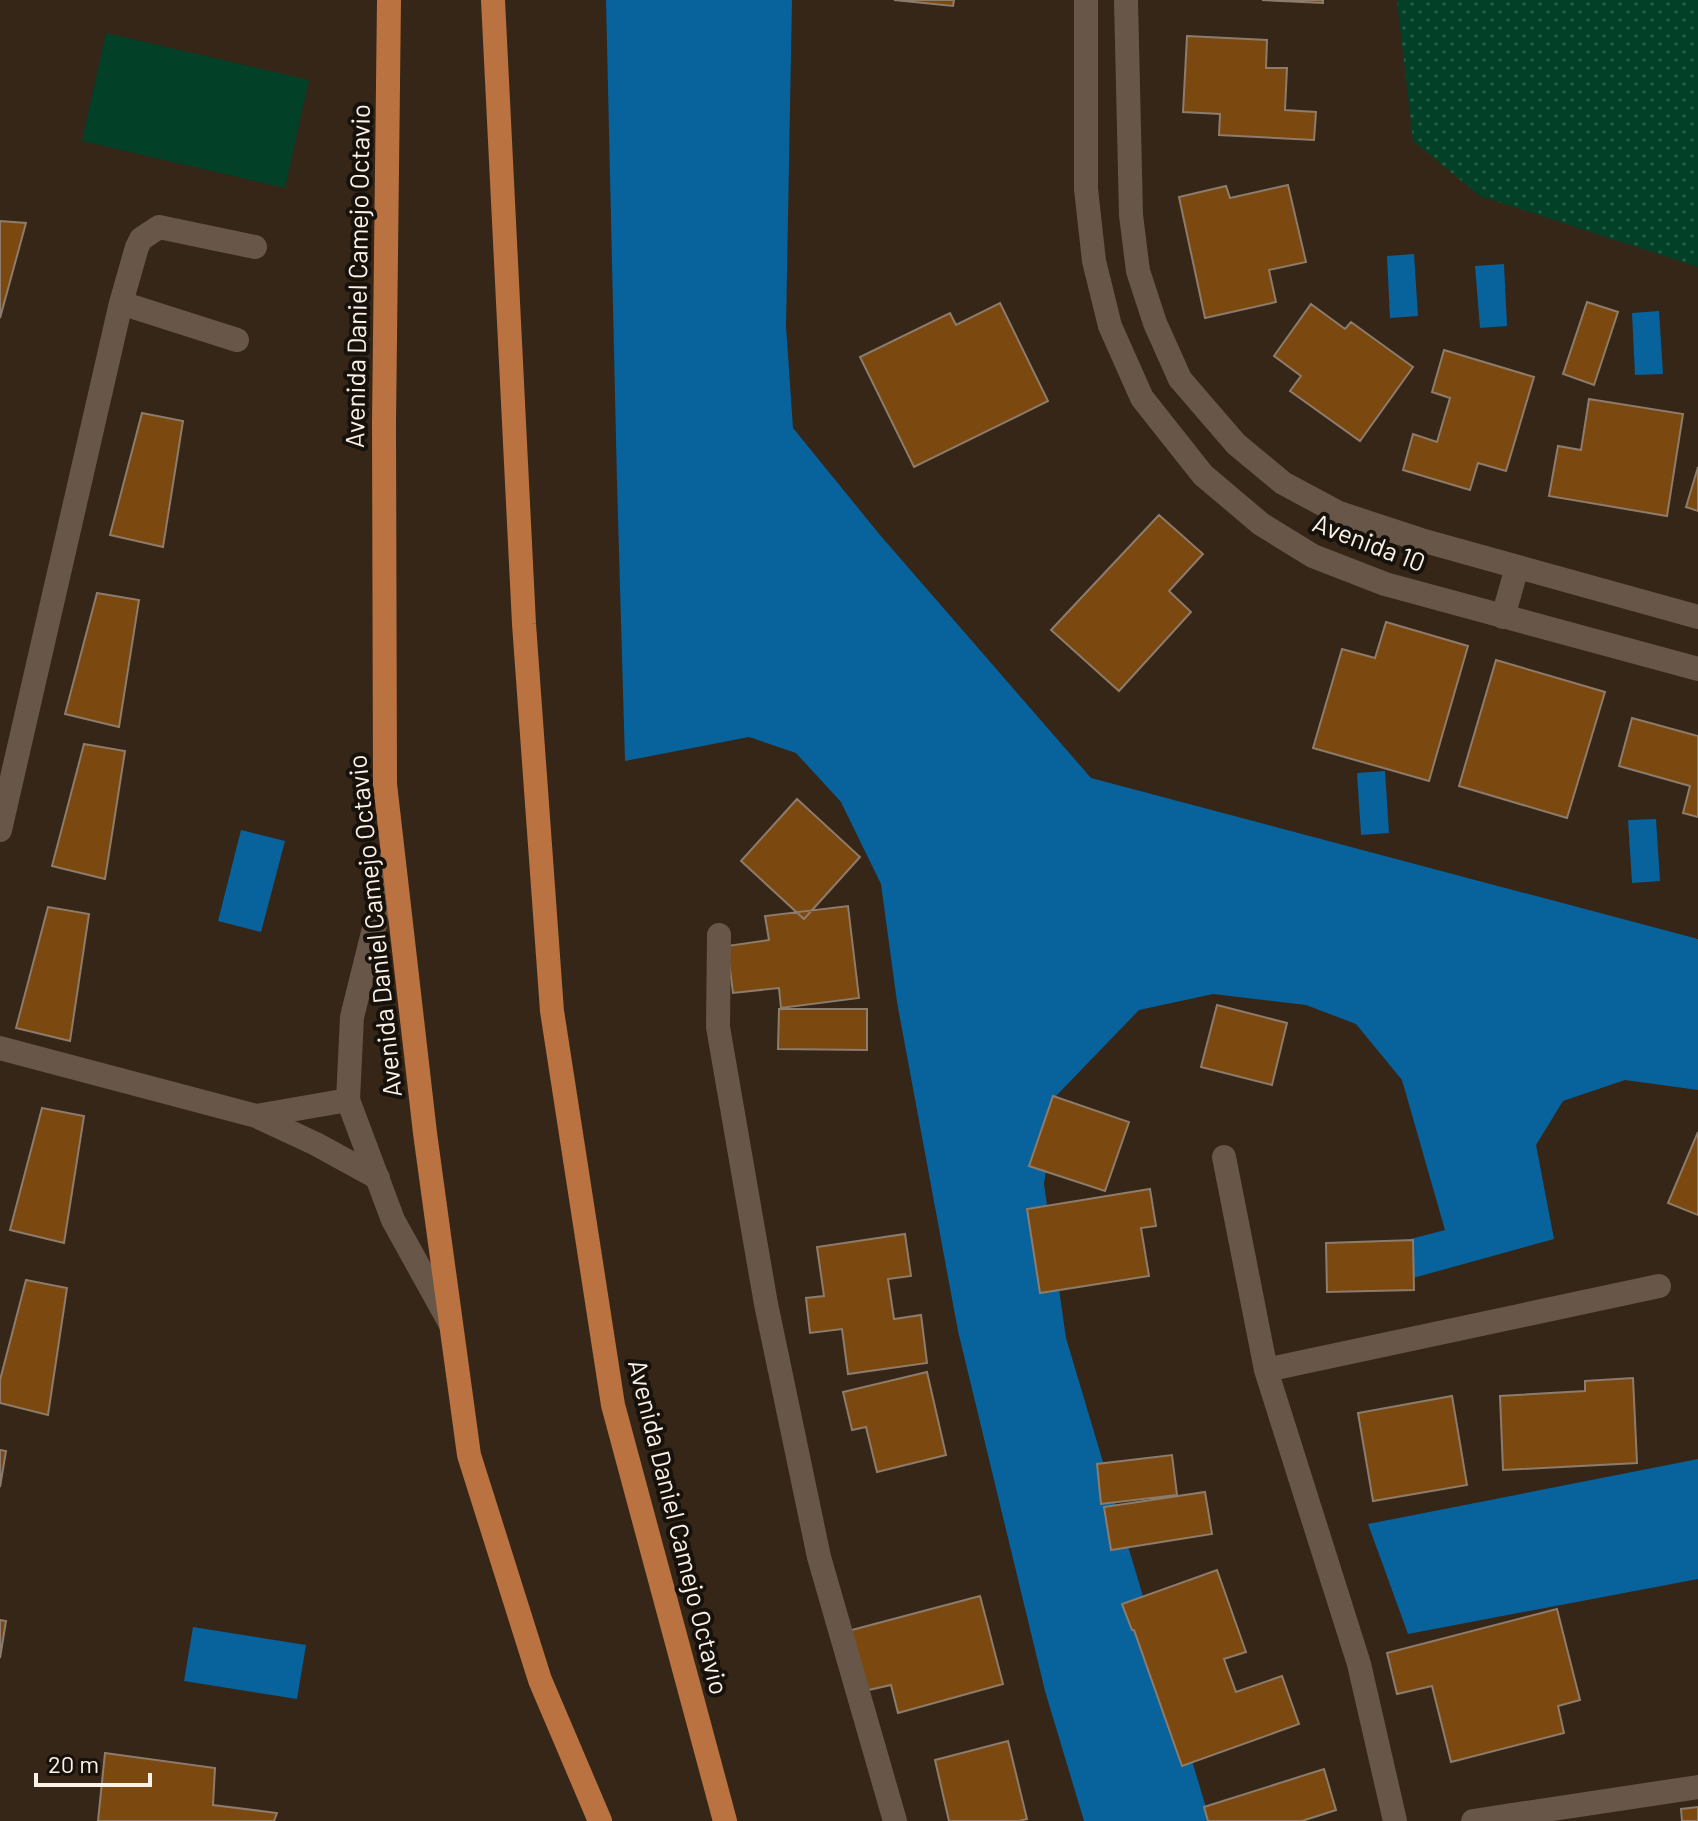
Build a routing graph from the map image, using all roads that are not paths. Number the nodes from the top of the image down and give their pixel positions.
1 (389, 0) edge
2 (493, 0) edge
3 (1086, 0) edge
4 (1126, 0) edge
5 (1127, 28) junction
6 (1086, 30) junction
7 (255, 247) dead end
8 (121, 303) junction
9 (237, 340) dead end
10 (1517, 567) junction
11 (1503, 617) junction
12 (1698, 617) edge
13 (1698, 669) edge
14 (0, 830) edge
15 (393, 854) junction
16 (719, 935) dead end
17 (0, 1048) edge
18 (348, 1100) junction
19 (256, 1116) junction
20 (1224, 1157) dead end
21 (378, 1178) junction
22 (1659, 1286) dead end
23 (451, 1325) junction
24 (1266, 1370) junction
25 (1698, 1787) edge
26 (600, 1821) edge
27 (725, 1821) edge
28 (895, 1821) edge
29 (1395, 1821) edge
30 (1473, 1821) edge

1 - 15 main road, Avenida Daniel Camejo Octavio
2 - 27 main road, Avenida Daniel Camejo Octavio
3 - 6 street, Avenida 10
4 - 5 street, Avenida 10
5 - 6 street
5 - 10 street, Avenida 10
6 - 11 street, Avenida 10
7 - 8 street
8 - 9 street
8 - 14 street
10 - 11 street
10 - 12 street, Avenida 10
11 - 13 street, Avenida 10
15 - 18 street
15 - 23 main road, Avenida Daniel Camejo Octavio
16 - 28 street
17 - 19 street
18 - 19 street
18 - 21 street
19 - 21 street
20 - 24 street
21 - 23 street
22 - 24 street
23 - 26 main road, Avenida Daniel Camejo Octavio
24 - 29 street
25 - 30 street

